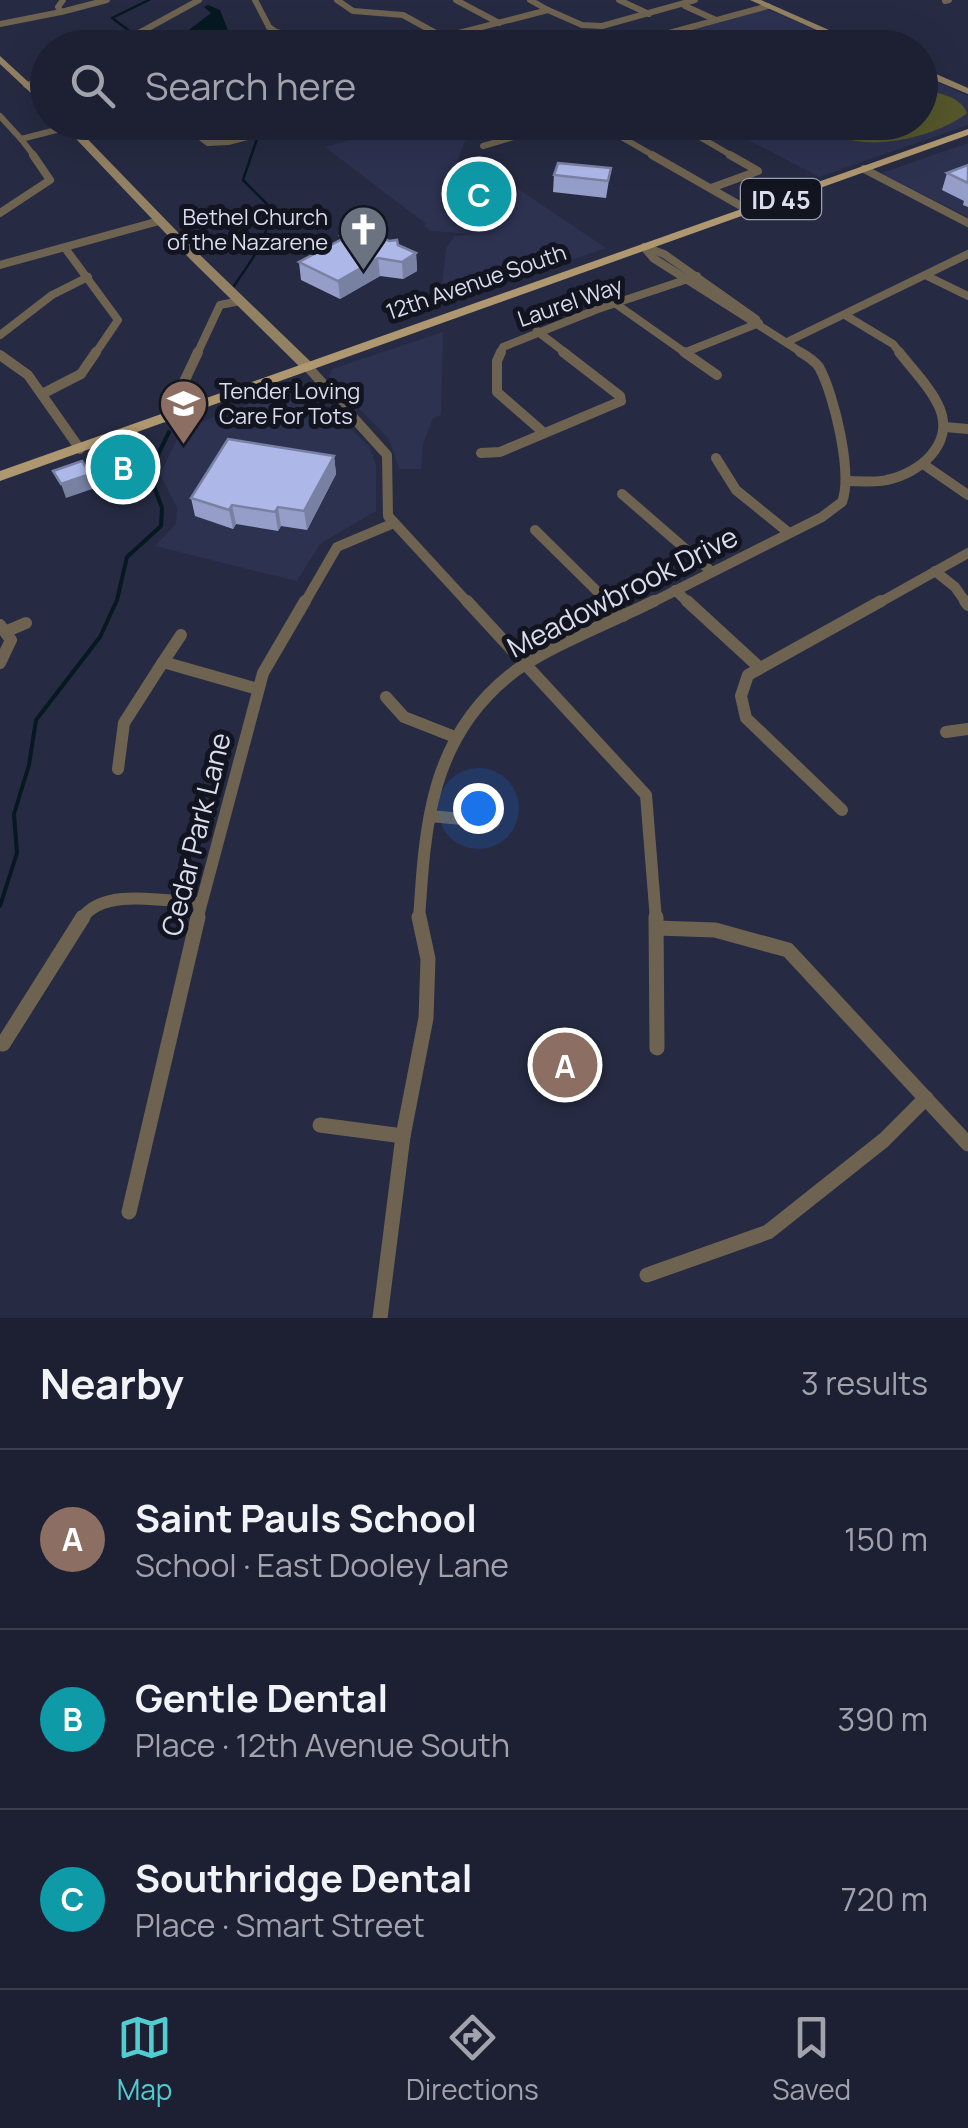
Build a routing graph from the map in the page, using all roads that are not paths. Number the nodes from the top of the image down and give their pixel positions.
1 (62, 0) edge
2 (107, 0) edge
3 (199, 0) edge
4 (255, 0) edge
5 (337, 0) edge
6 (456, 0) edge
7 (530, 0) edge
8 (620, 0) edge
9 (695, 0) edge
10 (754, 0) edge
11 (683, 6) junction
12 (768, 6) junction
13 (548, 10) junction
14 (61, 12) junction
15 (649, 14) junction
16 (714, 20) junction
17 (499, 23) junction
18 (0, 24) edge
19 (144, 30) edge
20 (277, 30) edge
21 (429, 30) edge
22 (473, 30) edge
23 (678, 30) edge
24 (824, 30) edge
25 (0, 59) edge
26 (938, 78) edge
27 (30, 86) edge
28 (27, 87) junction
29 (30, 90) edge
30 (968, 90) edge
31 (0, 116) edge
32 (968, 132) edge
33 (30, 136) edge
34 (21, 139) junction
35 (82, 140) edge
36 (204, 140) edge
37 (236, 140) edge
38 (504, 140) edge
39 (627, 140) edge
40 (704, 140) edge
41 (483, 146) dead end
42 (864, 170) junction
43 (711, 188) junction
44 (748, 210) junction
45 (2, 211) edge
46 (160, 221) junction
47 (968, 223) edge
48 (644, 247) junction
49 (65, 248) junction
50 (968, 254) edge
51 (0, 265) edge
52 (926, 276) junction
53 (88, 277) junction
54 (692, 278) junction
55 (968, 296) edge
56 (240, 301) junction
57 (616, 304) junction
58 (845, 314) junction
59 (758, 323) junction
60 (537, 331) junction
61 (0, 335) edge
62 (788, 341) junction
63 (686, 352) junction
64 (0, 356) edge
65 (308, 366) junction
66 (716, 375) dead end
67 (42, 394) junction
68 (167, 418) junction
69 (945, 426) junction
70 (968, 430) edge
71 (544, 434) junction
72 (80, 449) junction
73 (482, 453) dead end
74 (716, 458) dead end
75 (922, 464) junction
76 (0, 476) edge
77 (848, 481) junction
78 (622, 494) dead end
79 (968, 495) edge
80 (394, 523) junction
81 (535, 530) dead end
82 (790, 533) junction
83 (968, 553) edge
84 (935, 571) junction
85 (712, 572) junction
86 (675, 590) junction
87 (968, 605) edge
88 (623, 616) junction
89 (26, 623) dead end
90 (3, 628) edge
91 (180, 635) dead end
92 (164, 662) junction
93 (0, 663) edge
94 (525, 666) junction
95 (760, 668) junction
96 (258, 689) junction
97 (386, 698) dead end
98 (968, 729) edge
99 (946, 732) dead end
100 (455, 737) junction
101 (118, 769) dead end
102 (842, 810) dead end
103 (430, 816) junction
104 (494, 822) dead end
105 (201, 903) junction
106 (657, 928) junction
107 (3, 1044) dead end
108 (656, 1048) dead end
109 (926, 1098) junction
110 (320, 1125) dead end
111 (403, 1136) junction
112 (968, 1144) edge
113 (129, 1212) dead end
114 (647, 1275) dead end
115 (380, 1318) edge

1 - 14 street
2 - 14 street
3 - 19 street
4 - 20 street
5 - 21 street
6 - 17 street
7 - 13 street
8 - 15 street
9 - 11 street
10 - 12 street
11 - 15 street
11 - 16 street
12 - 16 street
12 - 24 street
13 - 15 street
13 - 17 street
14 - 18 street
16 - 23 street
17 - 22 street
25 - 28 street
26 - 30 street
27 - 28 street
28 - 29 street
31 - 34 street
32 - 42 main road, 12th Avenue South / ID 45
33 - 34 street
34 - 45 street
35 - 46 street
36 - 37 street
38 - 41 street
39 - 43 street
40 - 43 street
42 - 44 main road, 12th Avenue South / ID 45
42 - 47 street
43 - 44 street
44 - 48 main road, 12th Avenue South / ID 45
46 - 49 street
46 - 56 street
48 - 54 street
48 - 65 main road, 12th Avenue South / ID 45
49 - 51 street
49 - 53 street
50 - 52 street
52 - 55 street
52 - 58 street
53 - 61 street
53 - 67 street
54 - 57 street, Laurel Way
54 - 59 street
56 - 65 street
56 - 68 street
57 - 60 street, Laurel Way
57 - 63 street
58 - 62 street
58 - 69 street
59 - 62 street
59 - 63 street
60 - 71 street, Laurel Way
60 - 71 street
62 - 77 street
63 - 66 street
64 - 67 street
65 - 68 main road, 12th Avenue South / ID 45
65 - 80 street
67 - 72 street
68 - 72 main road, 12th Avenue South / ID 45
69 - 70 street
69 - 75 street
71 - 73 street
72 - 76 main road, 12th Avenue South / ID 45
74 - 82 street
75 - 77 street
75 - 79 street
77 - 82 street, Meadowbrook Drive
78 - 85 street
80 - 94 street
80 - 96 street, Cedar Park Lane
81 - 88 street
82 - 85 street, Meadowbrook Drive
83 - 84 street
84 - 87 street
84 - 95 street
85 - 86 street, Meadowbrook Drive
86 - 88 street, Meadowbrook Drive
86 - 95 street
88 - 94 street, Meadowbrook Drive
89 - 90 street
90 - 93 street
91 - 92 street
92 - 96 street
92 - 101 street
94 - 100 street, Meadowbrook Drive
94 - 106 street
95 - 102 street
96 - 105 street, Cedar Park Lane
97 - 100 street
98 - 99 street
100 - 103 street, Meadowbrook Drive
103 - 104 street
103 - 111 street, Meadowbrook Drive
105 - 107 street
105 - 113 street, Cedar Park Lane
106 - 108 street
106 - 109 street
109 - 112 street
109 - 114 street
110 - 111 street
111 - 115 street, Meadowbrook Drive

